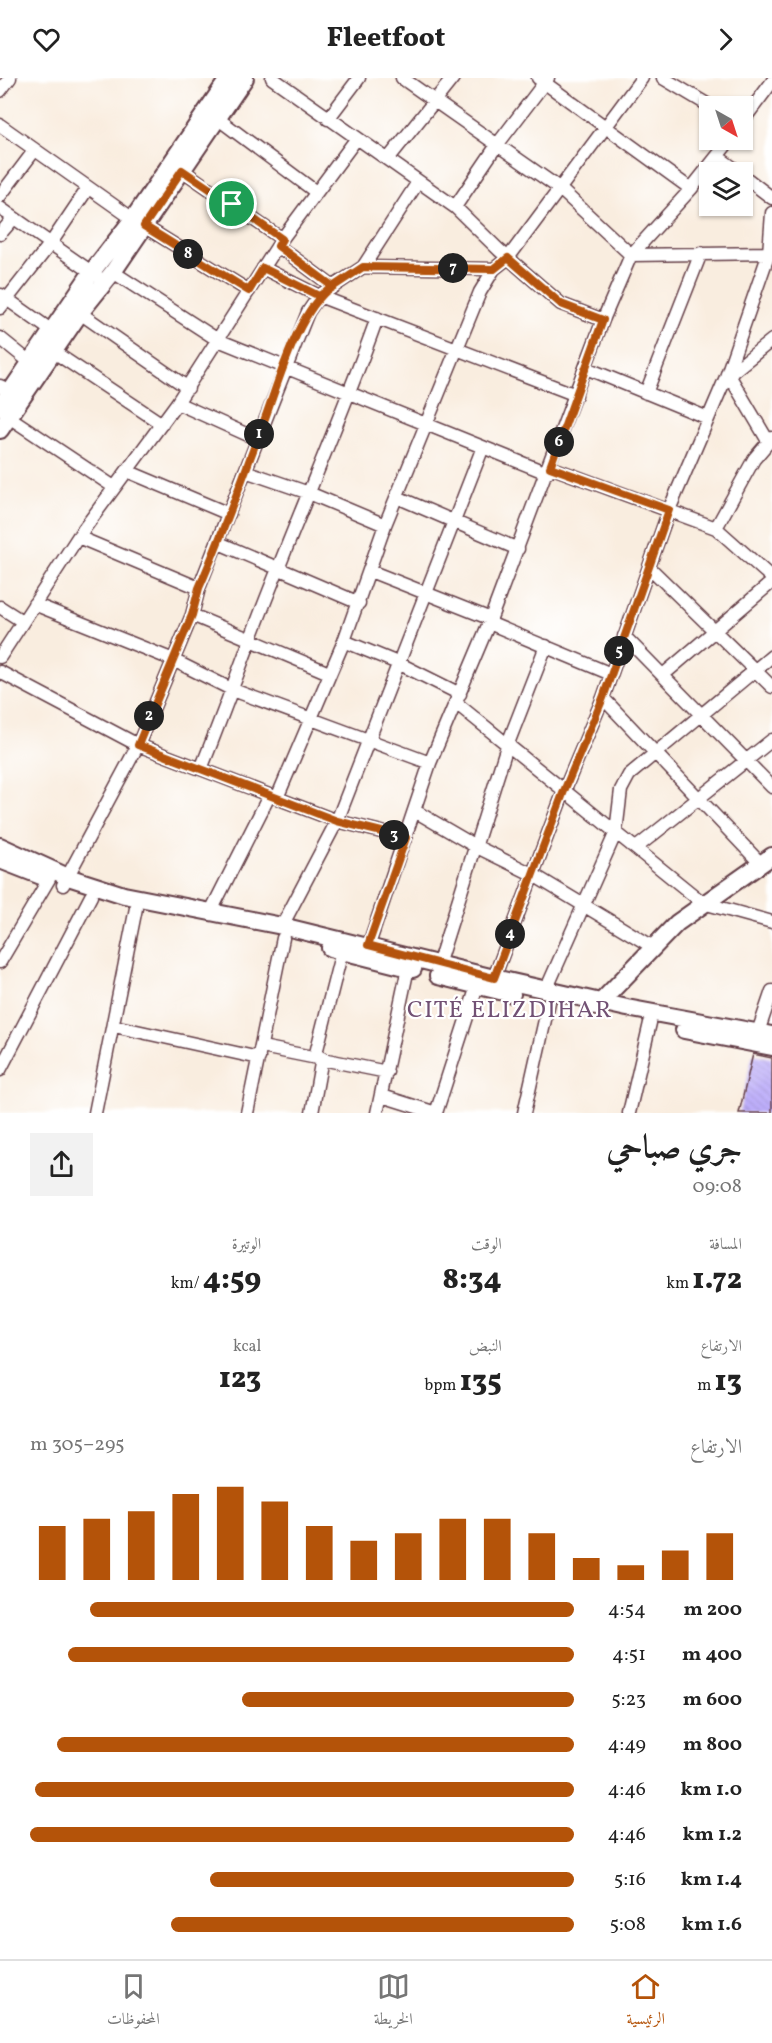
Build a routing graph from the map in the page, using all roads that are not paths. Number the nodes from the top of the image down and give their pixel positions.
1 (10, 78) edge
2 (229, 78) edge
3 (245, 78) edge
4 (272, 78) edge
5 (359, 78) edge
6 (402, 78) edge
7 (453, 78) edge
8 (642, 78) edge
9 (663, 78) edge
10 (544, 80) edge
11 (772, 82) edge
12 (0, 91) edge
13 (699, 99) edge
14 (761, 99) junction
15 (435, 103) junction
16 (772, 107) edge
17 (753, 109) edge
18 (217, 118) junction
19 (328, 118) junction
20 (0, 125) edge
21 (604, 127) junction
22 (357, 138) junction
23 (497, 145) junction
24 (723, 150) edge
25 (34, 151) junction
26 (718, 157) junction
27 (388, 159) junction
28 (725, 162) edge
29 (182, 170) junction
30 (418, 182) junction
31 (753, 183) edge
32 (88, 188) junction
33 (559, 188) junction
34 (691, 189) junction
35 (316, 192) junction
36 (0, 196) edge
37 (772, 198) edge
38 (455, 207) junction
39 (0, 208) edge
40 (772, 213) edge
41 (13, 219) junction
42 (138, 222) junction
43 (0, 234) edge
44 (280, 242) junction
45 (51, 243) junction
46 (701, 253) junction
47 (771, 253) edge
48 (631, 255) junction
49 (508, 258) junction
50 (363, 267) junction
51 (263, 268) junction
52 (494, 269) junction
53 (103, 275) junction
54 (332, 286) junction
55 (249, 291) junction
56 (319, 296) junction
57 (2, 300) edge
58 (80, 313) junction
59 (376, 318) junction
60 (603, 320) junction
61 (52, 331) junction
62 (0, 338) edge
63 (218, 340) junction
64 (772, 340) edge
65 (458, 349) junction
66 (54, 352) junction
67 (31, 363) junction
68 (285, 366) junction
69 (586, 368) junction
70 (727, 376) junction
71 (188, 388) junction
72 (5, 389) edge
73 (351, 392) junction
74 (646, 393) junction
75 (576, 395) junction
76 (177, 404) junction
77 (3, 418) edge
78 (708, 418) junction
79 (162, 424) junction
80 (427, 424) junction
81 (257, 439) junction
82 (770, 440) edge
83 (483, 447) junction
84 (548, 470) junction
85 (128, 471) junction
86 (245, 471) junction
87 (114, 487) junction
88 (309, 493) junction
89 (397, 497) junction
90 (669, 510) junction
91 (229, 514) junction
92 (455, 522) junction
93 (385, 525) junction
94 (716, 528) junction
95 (78, 537) junction
96 (219, 543) junction
97 (518, 549) junction
98 (278, 567) junction
99 (650, 567) junction
100 (370, 572) junction
101 (772, 580) edge
102 (199, 588) junction
103 (426, 595) junction
104 (359, 603) junction
105 (34, 604) junction
106 (0, 607) edge
107 (192, 615) junction
108 (22, 621) junction
109 (490, 621) junction
110 (715, 630) junction
111 (624, 636) junction
112 (250, 639) junction
113 (344, 641) junction
114 (546, 646) junction
115 (772, 656) edge
116 (0, 657) edge
117 (171, 659) junction
118 (400, 664) junction
119 (755, 671) junction
120 (0, 672) edge
121 (329, 673) junction
122 (611, 674) junction
123 (663, 675) junction
124 (772, 687) edge
125 (233, 690) junction
126 (458, 698) junction
127 (603, 698) junction
128 (701, 714) junction
129 (311, 720) junction
130 (368, 741) junction
131 (772, 741) edge
132 (138, 745) junction
133 (507, 746) junction
134 (656, 751) junction
135 (745, 760) junction
136 (430, 763) junction
137 (201, 769) junction
138 (772, 787) edge
139 (564, 791) junction
140 (273, 797) junction
141 (697, 798) junction
142 (415, 811) junction
143 (337, 821) junction
144 (616, 832) junction
145 (406, 838) junction
146 (0, 846) edge
147 (475, 846) junction
148 (636, 848) junction
149 (0, 860) edge
150 (767, 860) edge
151 (532, 874) junction
152 (60, 880) junction
153 (91, 896) junction
154 (703, 903) junction
155 (584, 906) junction
156 (136, 908) junction
157 (210, 913) junction
158 (772, 922) edge
159 (283, 932) junction
160 (653, 948) junction
161 (342, 951) junction
162 (366, 951) junction
163 (0, 962) edge
164 (438, 965) junction
165 (408, 968) junction
166 (634, 968) junction
167 (494, 978) junction
168 (477, 986) junction
169 (772, 991) edge
170 (547, 996) junction
171 (597, 1006) junction
172 (628, 1013) junction
173 (650, 1023) junction
174 (114, 1026) junction
175 (765, 1033) edge
176 (772, 1047) edge
177 (261, 1052) junction
178 (319, 1057) junction
179 (0, 1070) edge
180 (387, 1072) junction
181 (382, 1096) junction
182 (95, 1113) edge
183 (247, 1113) edge
184 (312, 1113) edge
185 (377, 1113) edge
186 (436, 1113) edge
187 (524, 1113) edge
188 (629, 1113) edge

1 - 12 street
2 - 42 main road
3 - 18 main road
4 - 19 street
5 - 19 street
6 - 15 street
7 - 15 street
8 - 21 street
9 - 13 street
10 - 21 street
10 - 23 street
11 - 14 street
14 - 16 street
14 - 17 street
15 - 23 street
15 - 27 street
18 - 29 main road
18 - 35 street
19 - 22 street
20 - 25 street
21 - 33 street
21 - 34 street
22 - 27 street
22 - 35 street
23 - 33 street
23 - 38 street
24 - 26 street
25 - 32 street
25 - 36 street
26 - 28 street
26 - 34 street
27 - 30 street
29 - 42 main road
29 - 44 street
30 - 38 street
30 - 50 street
31 - 37 street
32 - 42 street
32 - 45 street
33 - 48 street
33 - 49 street
34 - 48 street
35 - 44 street
38 - 49 street
39 - 41 street
40 - 47 street
41 - 43 street
41 - 45 street
42 - 53 main road
42 - 55 street
44 - 51 street
44 - 54 street
45 - 53 street
45 - 57 street
46 - 47 street
46 - 48 street
46 - 74 street
47 - 70 street
48 - 60 street
49 - 52 street
49 - 60 street
50 - 52 street
50 - 54 street
51 - 55 street
51 - 56 street
52 - 65 street
53 - 58 main road
53 - 61 main road
53 - 63 street
54 - 56 street
55 - 63 street
56 - 59 street
56 - 68 street
57 - 61 street
58 - 66 main road
58 - 71 street
59 - 65 street
59 - 73 street
60 - 69 street
61 - 67 main road
62 - 67 street
63 - 68 street
63 - 71 street
64 - 70 street
65 - 75 street
65 - 80 street
66 - 77 main road
66 - 79 street
67 - 72 main road
68 - 73 street
68 - 81 street
69 - 74 street
69 - 75 street
70 - 78 street
70 - 82 street
71 - 76 street
72 - 77 main road
73 - 80 street
73 - 88 street
74 - 78 street
75 - 84 street
76 - 79 street
76 - 81 street
77 - 87 street
78 - 90 street
79 - 85 street
80 - 83 street
80 - 89 street
81 - 86 street
82 - 94 street
83 - 84 street
83 - 92 street
84 - 90 street
84 - 97 street
85 - 87 street
85 - 91 street
86 - 88 street
86 - 91 street
87 - 95 street
88 - 93 street
88 - 98 street
89 - 92 street
89 - 93 street
90 - 94 street
90 - 99 street
91 - 96 street
92 - 97 street
92 - 103 street
93 - 100 street
94 - 101 street
95 - 102 street
95 - 105 street
96 - 98 street
96 - 102 street
97 - 109 street
98 - 104 street
98 - 112 street
99 - 110 street
99 - 111 street
100 - 103 street
100 - 104 street
101 - 110 street
102 - 107 street
103 - 109 street
103 - 118 street
104 - 113 street
105 - 108 street
105 - 117 street
106 - 108 street
107 - 112 street
107 - 117 street
108 - 116 street
109 - 114 street
109 - 126 street
110 - 119 street
110 - 123 street
111 - 122 street
111 - 123 street
112 - 121 street
112 - 125 street
113 - 118 street
113 - 121 street
114 - 122 street
114 - 133 street
115 - 119 street
117 - 125 street
117 - 132 street
118 - 126 street
118 - 130 street
119 - 124 street
119 - 128 street
120 - 132 street
121 - 129 street
122 - 127 street
123 - 128 street
125 - 129 street
125 - 137 street
126 - 133 street
126 - 136 street
127 - 134 street
127 - 139 street
128 - 134 street
128 - 135 street
129 - 130 street
129 - 140 street
130 - 136 street
130 - 143 street
131 - 135 street
132 - 137 street
132 - 152 street
133 - 139 street
133 - 147 street
134 - 141 street
134 - 144 street
135 - 138 street
135 - 141 street
136 - 142 street
137 - 140 street
139 - 144 street
139 - 151 street
140 - 143 street
140 - 157 street
141 - 148 street
141 - 150 street
142 - 145 street
142 - 147 street
143 - 145 street
143 - 159 street
144 - 148 street
144 - 155 street
145 - 162 street
146 - 152 main road
147 - 151 street
147 - 164 street
148 - 154 street
149 - 152 main road
150 - 154 main road
151 - 155 street
151 - 167 street
152 - 153 main road
152 - 157 main road
152 - 163 street
153 - 156 main road
153 - 179 street
154 - 158 street
154 - 160 main road
155 - 160 street
155 - 170 street
156 - 159 main road
156 - 174 street
157 - 159 main road
159 - 161 main road
159 - 162 main road
159 - 177 street
160 - 166 main road
161 - 162 main road
161 - 178 street
162 - 164 main road
162 - 165 main road
164 - 167 main road
165 - 168 main road
165 - 180 street
166 - 171 main road
166 - 172 main road
167 - 170 main road
168 - 170 main road
168 - 186 street
169 - 175 street
170 - 171 main road
170 - 187 street
171 - 172 main road
172 - 173 main road
172 - 175 main road
173 - 176 main road
173 - 188 street
174 - 177 street
174 - 182 street
177 - 178 street
177 - 183 street
178 - 180 street
178 - 184 street
180 - 181 street
181 - 185 street
181 - 186 street

